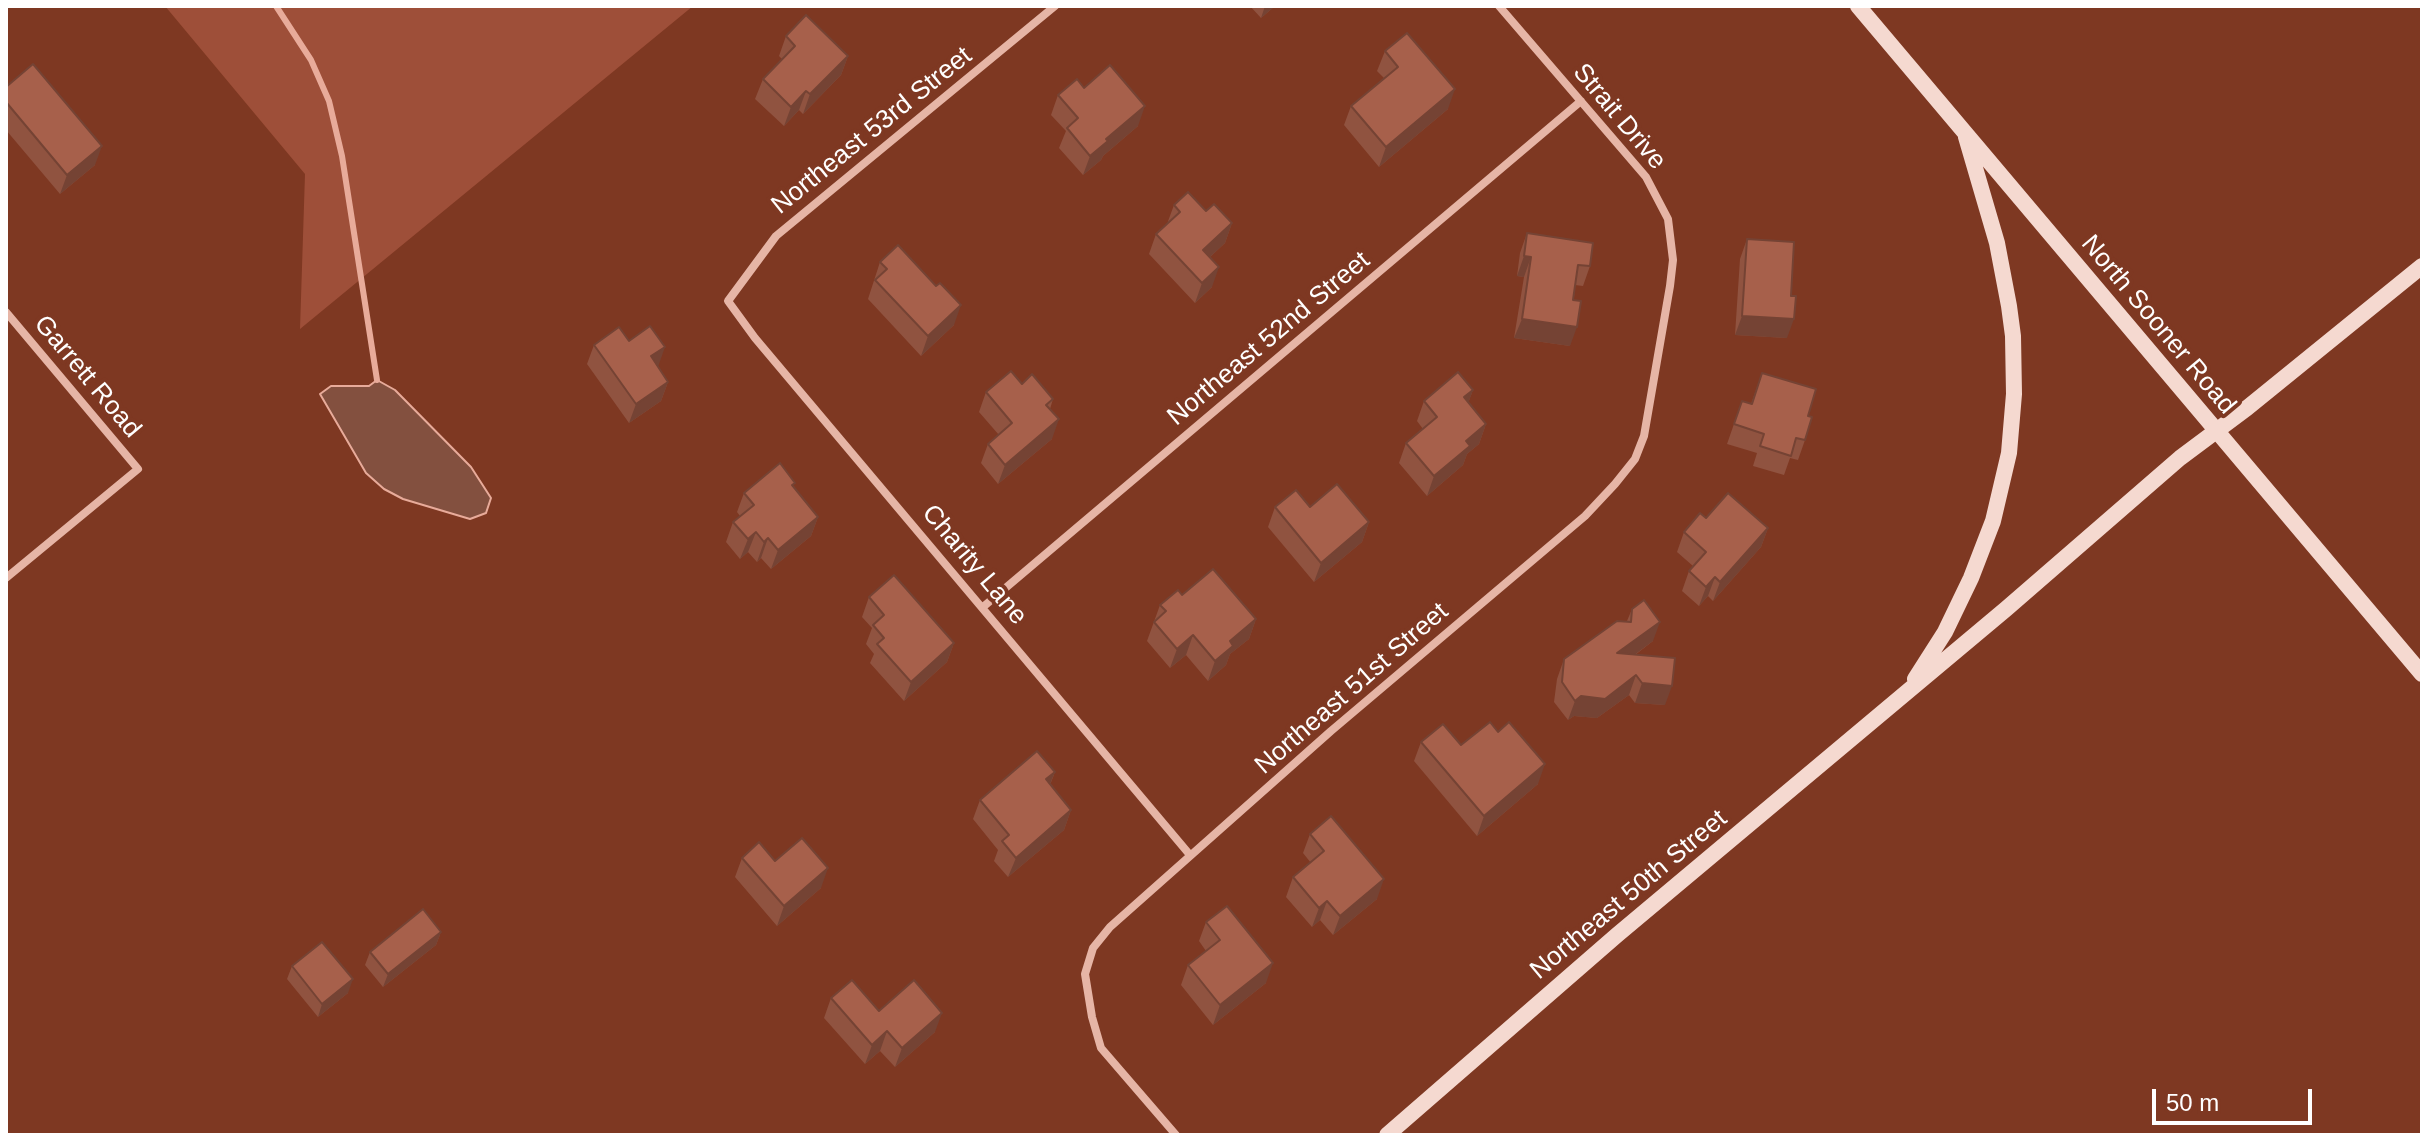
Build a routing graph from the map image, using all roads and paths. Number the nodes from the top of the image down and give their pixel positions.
1 (1055, 6) edge
2 (1499, 6) edge
3 (1858, 6) edge
4 (1581, 101) junction
5 (1964, 131) junction
6 (2422, 266) edge
7 (728, 301) joint
8 (6, 312) edge
9 (2216, 430) junction
10 (1635, 459) joint
11 (6, 578) edge
12 (983, 607) junction
13 (2422, 674) edge
14 (1906, 694) junction
15 (1190, 855) junction
16 (1176, 1135) edge
17 (1387, 1135) edge

1 - 7 street, Northeast 53rd Street
2 - 4 street, Strait Drive
3 - 5 street, North Sooner Road
4 - 10 street, Strait Drive
4 - 12 street, Northeast 52nd Street
5 - 9 street, North Sooner Road
5 - 14 street, Northeast 50th Street
6 - 9 street, Northeast 50th Street
7 - 12 street, Charity Lane
8 - 11 street, Garrett Road
9 - 13 street, North Sooner Road
9 - 14 street, Northeast 50th Street
10 - 15 street, Northeast 51st Street
12 - 15 street, Charity Lane
14 - 17 street, Northeast 50th Street
15 - 16 street, Northeast 51st Street

